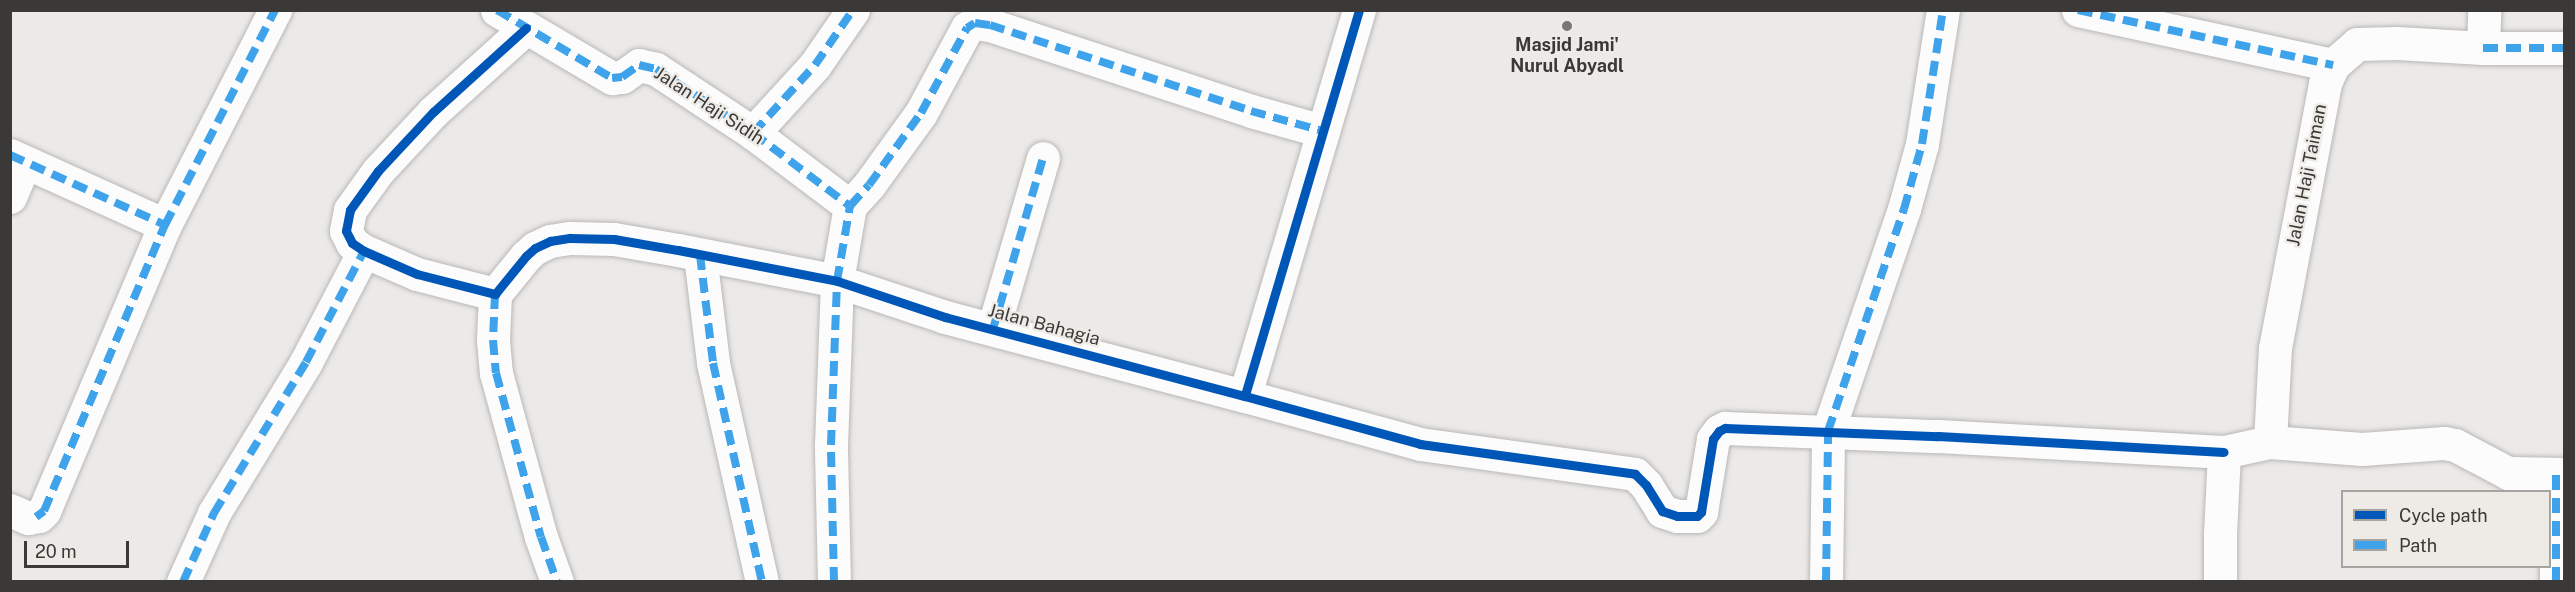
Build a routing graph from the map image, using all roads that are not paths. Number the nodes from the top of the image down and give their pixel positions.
1 (275, 10) edge
2 (497, 10) edge
3 (853, 10) edge
4 (1359, 10) edge
5 (1943, 10) edge
6 (2078, 10) edge
7 (2484, 10) edge
8 (526, 28) junction
9 (2483, 48) junction
10 (2565, 48) edge
11 (2333, 65) junction
12 (1323, 131) junction
13 (753, 133) junction
14 (1043, 158) dead end
15 (18, 159) edge
16 (10, 196) edge
17 (850, 206) junction
18 (165, 225) junction
19 (364, 251) junction
20 (700, 255) junction
21 (837, 281) junction
22 (495, 294) junction
23 (993, 329) junction
24 (1245, 396) junction
25 (1828, 431) junction
26 (2270, 442) junction
27 (2224, 452) junction
28 (2560, 475) edge
29 (23, 513) edge
30 (183, 582) edge
31 (557, 582) edge
32 (762, 582) edge
33 (834, 582) edge
34 (1826, 582) edge
35 (2220, 582) edge
36 (2556, 582) edge

1 - 18 street
2 - 8 street, Jalan Haji Sidih
3 - 13 street
4 - 12 street
5 - 25 street
6 - 11 street
7 - 9 street
8 - 13 street, Jalan Haji Sidih
8 - 19 street
9 - 10 street, Jalan Haji Taiman
9 - 11 street, Jalan Haji Taiman
11 - 26 street, Jalan Haji Taiman
12 - 17 street
12 - 24 street
13 - 17 street, Jalan Haji Sidih
14 - 23 street
15 - 16 street
15 - 18 street
17 - 21 street
18 - 29 street
19 - 22 street
19 - 30 street
20 - 21 street, Jalan Bahagia
20 - 22 street, Jalan Bahagia
20 - 32 street
21 - 23 street, Jalan Bahagia
21 - 33 street
22 - 31 street
23 - 24 street, Jalan Bahagia
24 - 25 street, Jalan Bahagia
25 - 27 street
25 - 34 street
26 - 27 street
26 - 28 street
27 - 35 street
28 - 36 street

